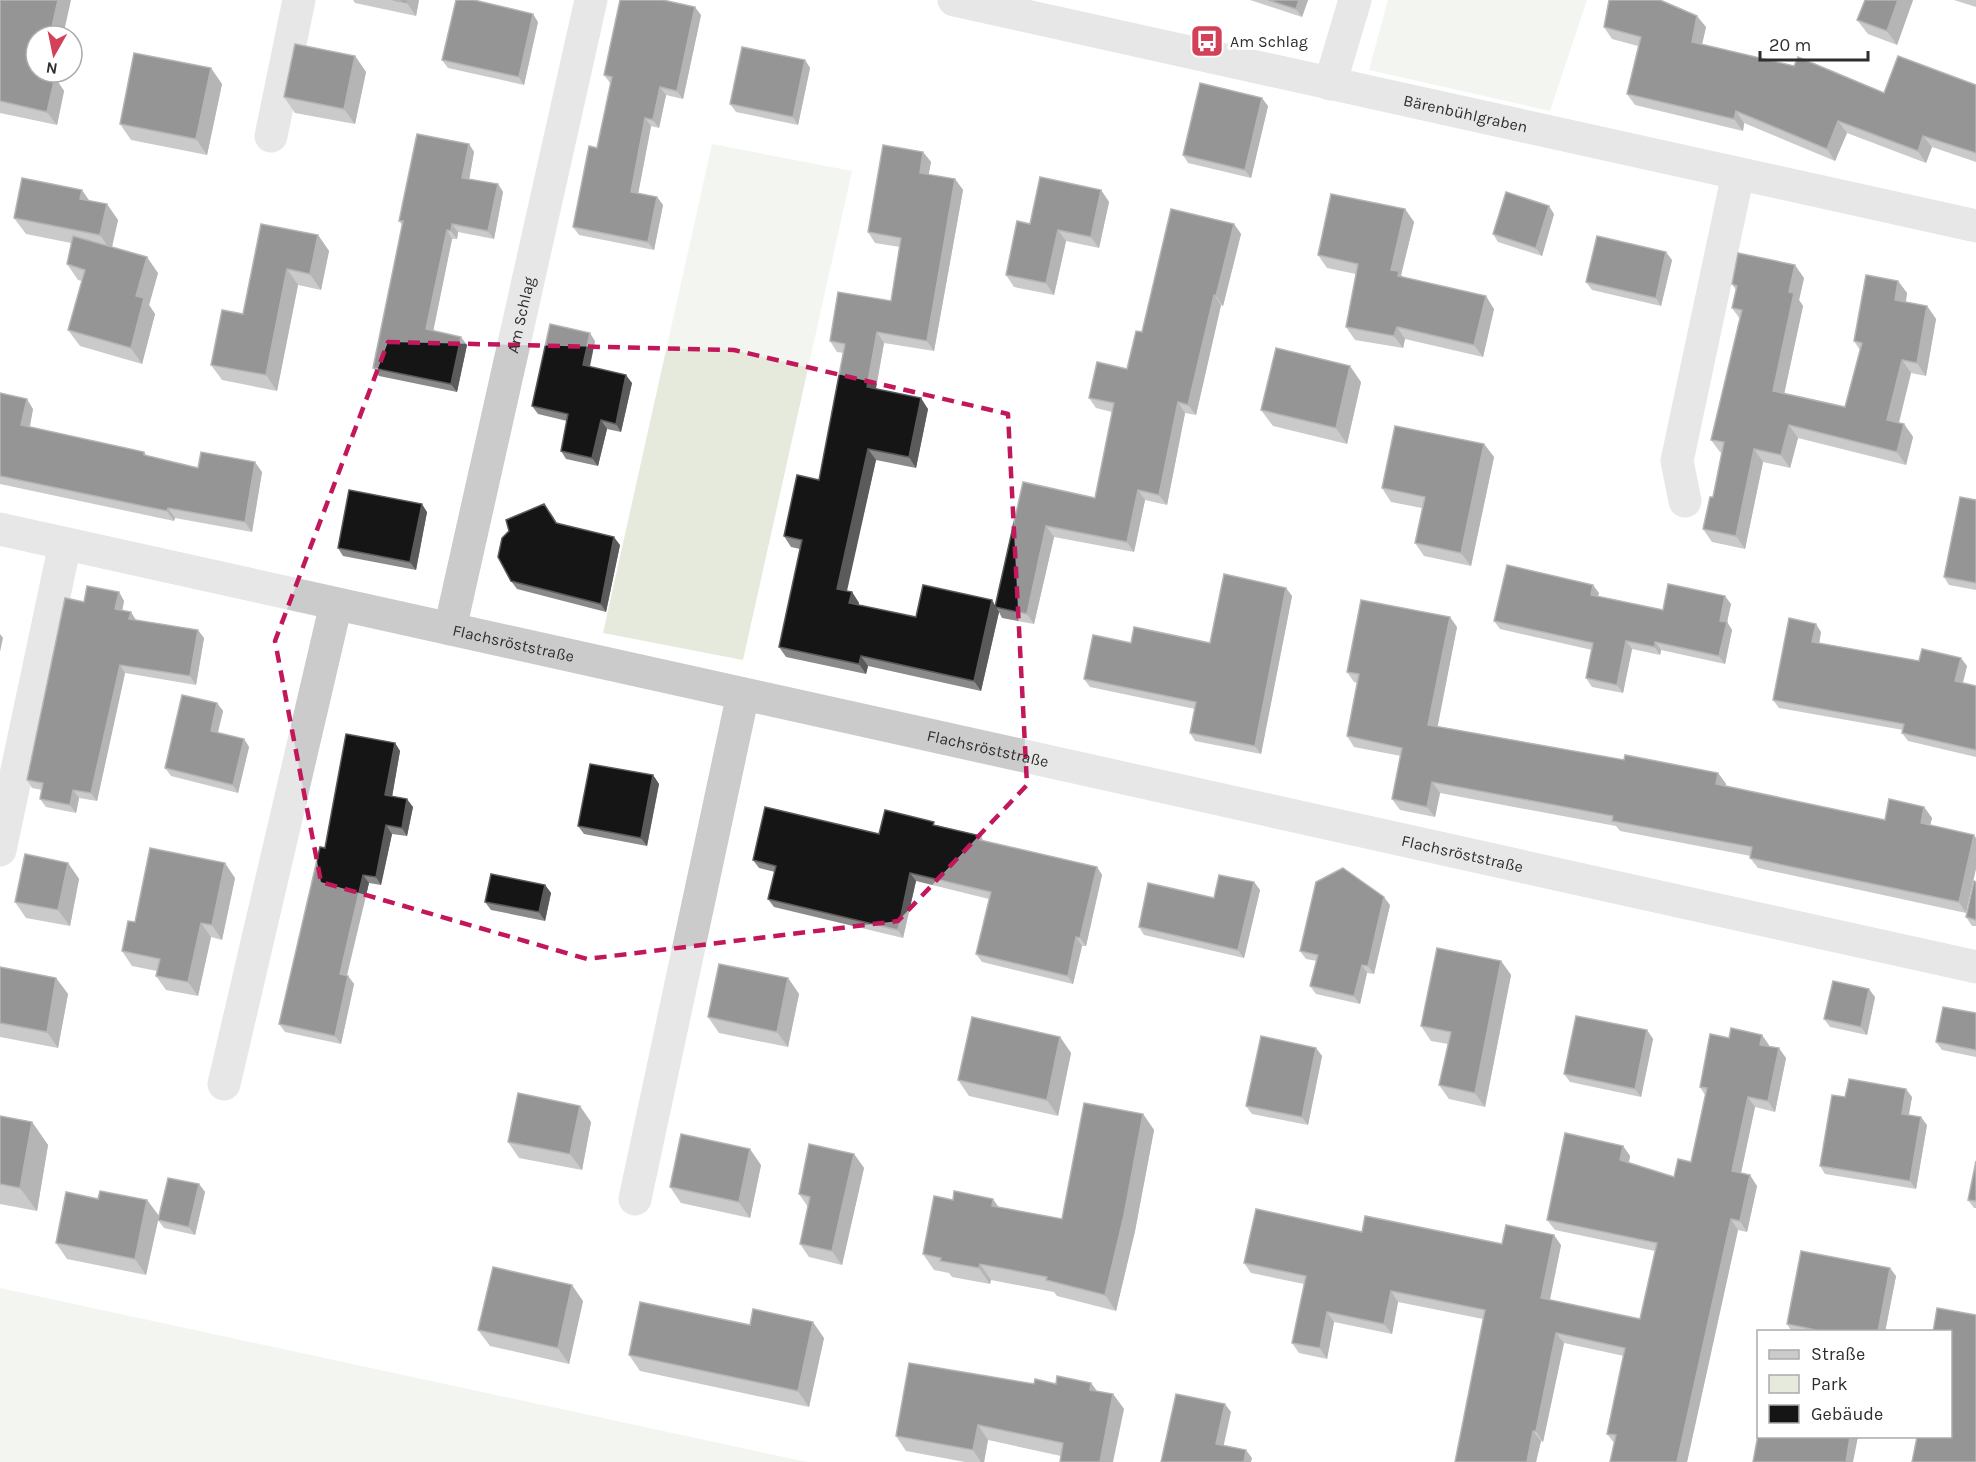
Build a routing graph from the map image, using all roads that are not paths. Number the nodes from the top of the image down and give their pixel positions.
1 (299, 0) edge
2 (591, 0) edge
3 (954, 0) edge
4 (1355, 0) edge
5 (1330, 84) junction
6 (271, 136) dead end
7 (1738, 174) junction
8 (1976, 226) edge
9 (1685, 501) dead end
10 (0, 529) edge
11 (65, 544) junction
12 (336, 604) junction
13 (450, 629) junction
14 (743, 694) junction
15 (0, 850) edge
16 (1976, 967) edge
17 (224, 1084) dead end
18 (635, 1199) dead end

1 - 6 street
2 - 13 street, Am Schlag
3 - 5 street, Bärenbühlgraben
4 - 5 street
5 - 7 street, Bärenbühlgraben
7 - 8 street, Bärenbühlgraben
7 - 9 street
10 - 11 street, Flachsröststraße
11 - 12 street, Flachsröststraße
11 - 15 street
12 - 13 street, Flachsröststraße
12 - 17 street
13 - 14 street, Flachsröststraße
14 - 16 street, Flachsröststraße
14 - 18 street

